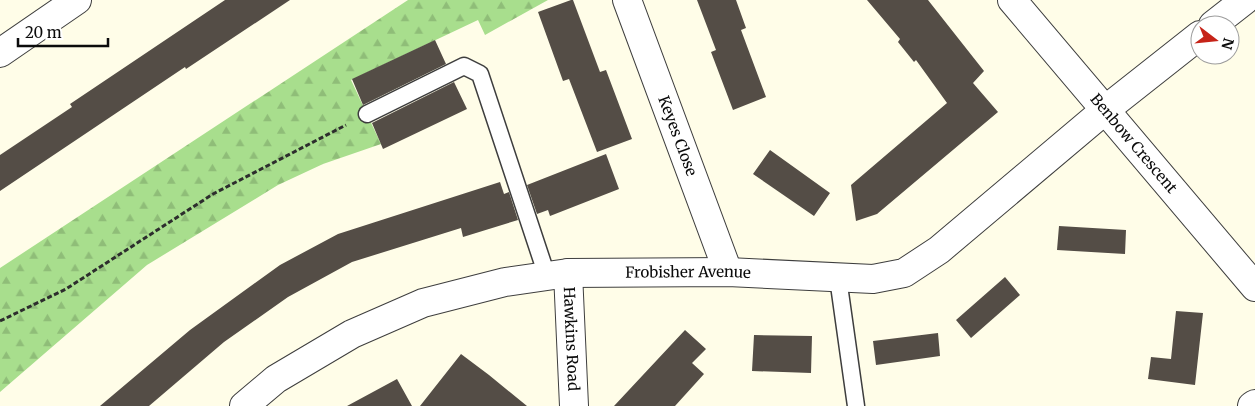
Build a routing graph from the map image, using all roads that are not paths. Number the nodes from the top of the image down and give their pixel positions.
1 (77, 0) edge
2 (627, 0) edge
3 (1012, 0) edge
4 (1245, 0) edge
5 (1226, 15) edge
6 (1190, 43) edge
7 (0, 53) edge
8 (1105, 110) junction
9 (367, 114) road end
10 (728, 272) junction
11 (558, 275) junction
12 (838, 278) junction
13 (1255, 287) edge
14 (244, 406) edge
15 (574, 406) edge
16 (856, 406) edge

1 - 7 street
2 - 10 street, Keyes Close
3 - 8 street, Benbow Crescent
4 - 5 street
6 - 8 street, Frobisher Avenue
8 - 12 street, Frobisher Avenue
8 - 13 street, Benbow Crescent
9 - 11 lane
10 - 11 street, Frobisher Avenue
10 - 12 street, Frobisher Avenue
11 - 14 street, Frobisher Avenue
11 - 15 street, Hawkins Road
12 - 16 lane

